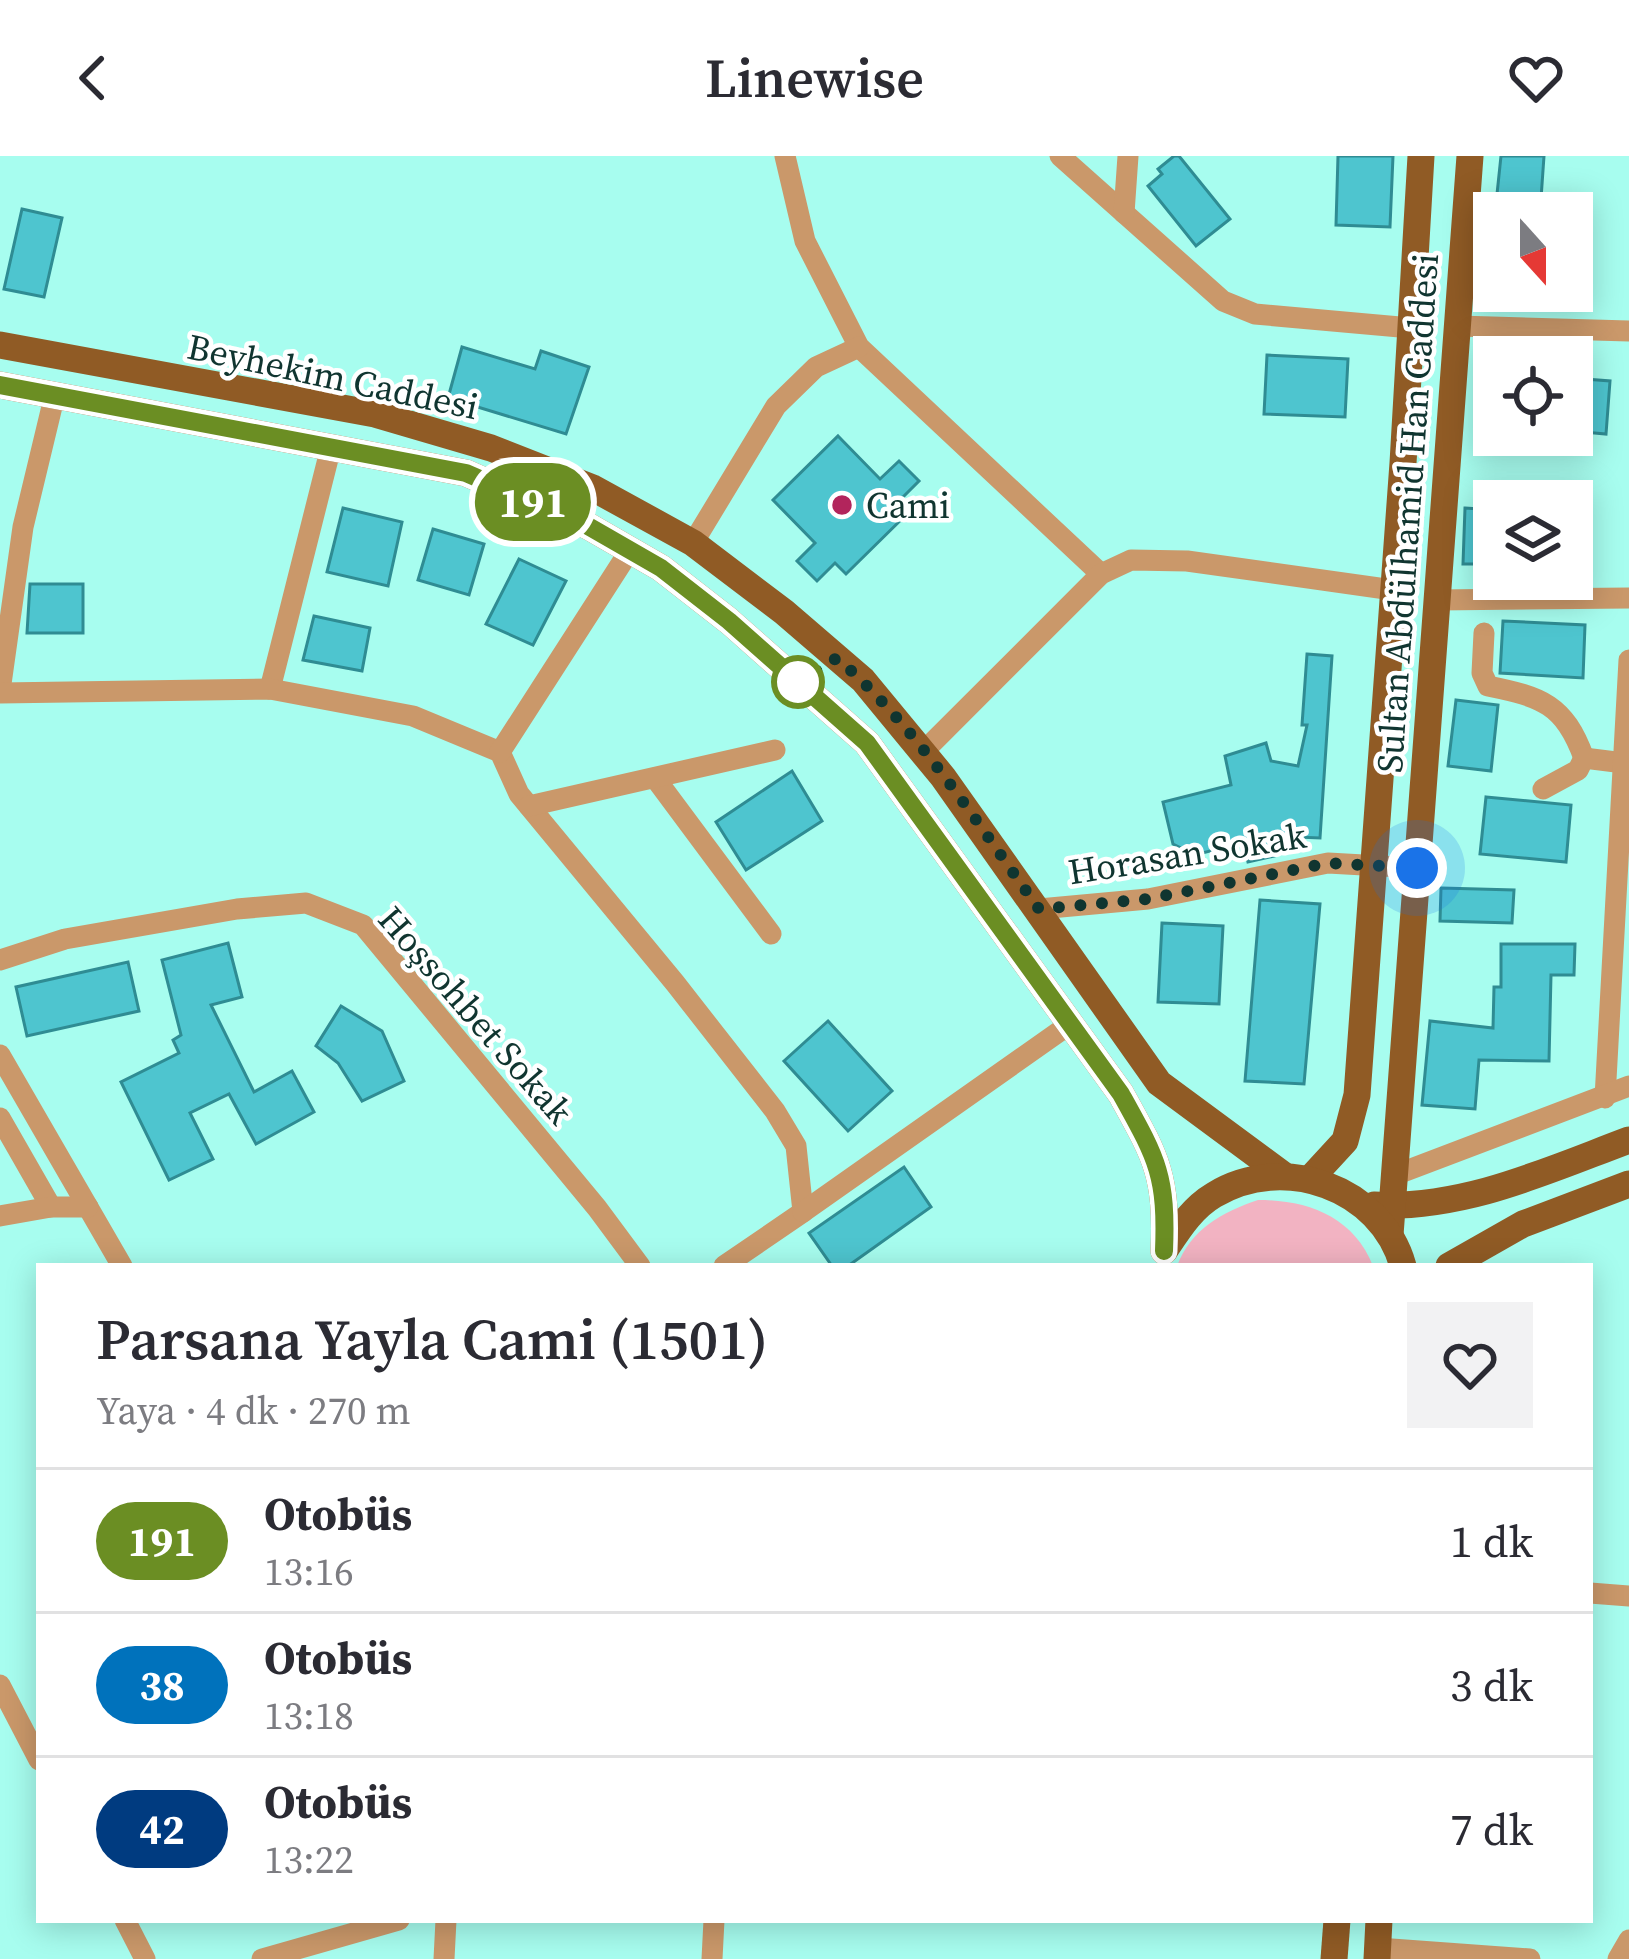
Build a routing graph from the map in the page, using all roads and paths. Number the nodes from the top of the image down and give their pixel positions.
1 (785, 156) edge
2 (1060, 156) edge
3 (1128, 156) edge
4 (1421, 156) edge
5 (1470, 156) edge
6 (1124, 213) junction
7 (1459, 326) junction
8 (1411, 328) junction
9 (1629, 331) edge
10 (0, 345) edge
11 (859, 347) junction
12 (0, 385) edge
13 (55, 394) junction
14 (331, 447) junction
15 (693, 543) junction
16 (630, 550) junction
17 (1101, 574) junction
18 (1393, 590) junction
19 (1629, 598) edge
20 (1437, 600) junction
21 (1484, 633) dead end
22 (1629, 661) edge
23 (270, 689) junction
24 (0, 692) edge
25 (1628, 722) edge
26 (775, 750) dead end
27 (500, 752) junction
28 (923, 752) junction
29 (1585, 758) junction
30 (1624, 763) junction
31 (655, 778) junction
32 (1543, 789) dead end
33 (529, 806) junction
34 (1375, 863) junction
35 (1417, 868) junction
36 (1039, 909) junction
37 (771, 934) dead end
38 (0, 960) edge
39 (1070, 1024) junction
40 (1, 1061) edge
41 (1357, 1086) junction
42 (1629, 1087) edge
43 (1401, 1091) junction
44 (1605, 1098) junction
45 (0, 1118) edge
46 (1629, 1140) edge
47 (1395, 1175) junction
48 (1297, 1177) junction
49 (1629, 1184) edge
50 (1378, 1205) junction
51 (51, 1207) junction
52 (88, 1207) junction
53 (802, 1212) junction
54 (0, 1216) edge
55 (1162, 1258) edge
56 (120, 1263) edge
57 (638, 1263) edge
58 (728, 1263) edge
59 (1402, 1263) edge
60 (1454, 1263) edge
61 (1593, 1593) edge
62 (1629, 1596) edge
63 (0, 1685) edge
64 (36, 1754) edge
65 (126, 1923) edge
66 (377, 1923) edge
67 (446, 1923) edge
68 (714, 1923) edge
69 (1337, 1923) edge
70 (333, 1929) edge
71 (1629, 1940) edge
72 (1378, 1942) edge
73 (146, 1959) edge
74 (262, 1959) edge
75 (444, 1959) edge
76 (712, 1959) edge
77 (1334, 1959) edge
78 (1529, 1959) edge
79 (1618, 1959) edge

1 - 11 street
2 - 6 street
3 - 6 street
4 - 8 main road, Sultan Abdülhamid Han Caddesi
5 - 7 main road, Sultan Abdülhamid Han Caddesi
6 - 8 street
7 - 9 street
7 - 20 main road, Sultan Abdülhamid Han Caddesi
8 - 18 main road, Sultan Abdülhamid Han Caddesi
10 - 15 main road, Beyhekim Caddesi
11 - 15 street
11 - 17 street
12 - 13 main road, Beyhekim Caddesi
13 - 14 main road, Beyhekim Caddesi
13 - 24 street
14 - 16 main road, Beyhekim Caddesi
14 - 23 street
15 - 28 main road, Beyhekim Caddesi
16 - 27 street
16 - 39 main road, Beyhekim Caddesi
17 - 18 street
17 - 28 street
18 - 34 main road, Sultan Abdülhamid Han Caddesi
19 - 20 street
20 - 35 main road, Sultan Abdülhamid Han Caddesi
21 - 29 street
22 - 25 street
23 - 24 street
23 - 27 street
25 - 30 street
26 - 31 street
27 - 33 street
28 - 36 main road, Beyhekim Caddesi
29 - 30 street
29 - 32 street
30 - 44 street
31 - 33 street
31 - 37 street
33 - 53 street
34 - 35 street, Horasan Sokak
34 - 36 street, Horasan Sokak
34 - 41 main road, Sultan Abdülhamid Han Caddesi
35 - 43 main road, Sultan Abdülhamid Han Caddesi
36 - 48 main road, Beyhekim Caddesi
38 - 57 street, Hoşsohbet Sokak
39 - 53 street
39 - 55 main road, Beyhekim Caddesi
40 - 52 street
41 - 43 main road
41 - 48 main road, Sultan Abdülhamid Han Caddesi
42 - 44 street
43 - 47 main road, Sultan Abdülhamid Han Caddesi
44 - 47 street
45 - 51 street
46 - 50 main road
47 - 50 main road, Sultan Abdülhamid Han Caddesi
48 - 50 main road, Beyhekim Caddesi
48 - 55 main road
49 - 60 main road
50 - 59 main road
51 - 52 street
51 - 54 street
52 - 56 street
53 - 58 street
61 - 62 street
63 - 64 street
65 - 73 street
66 - 70 street
67 - 75 street
68 - 76 street
69 - 77 main road
70 - 74 street
71 - 79 street
72 - 78 street

